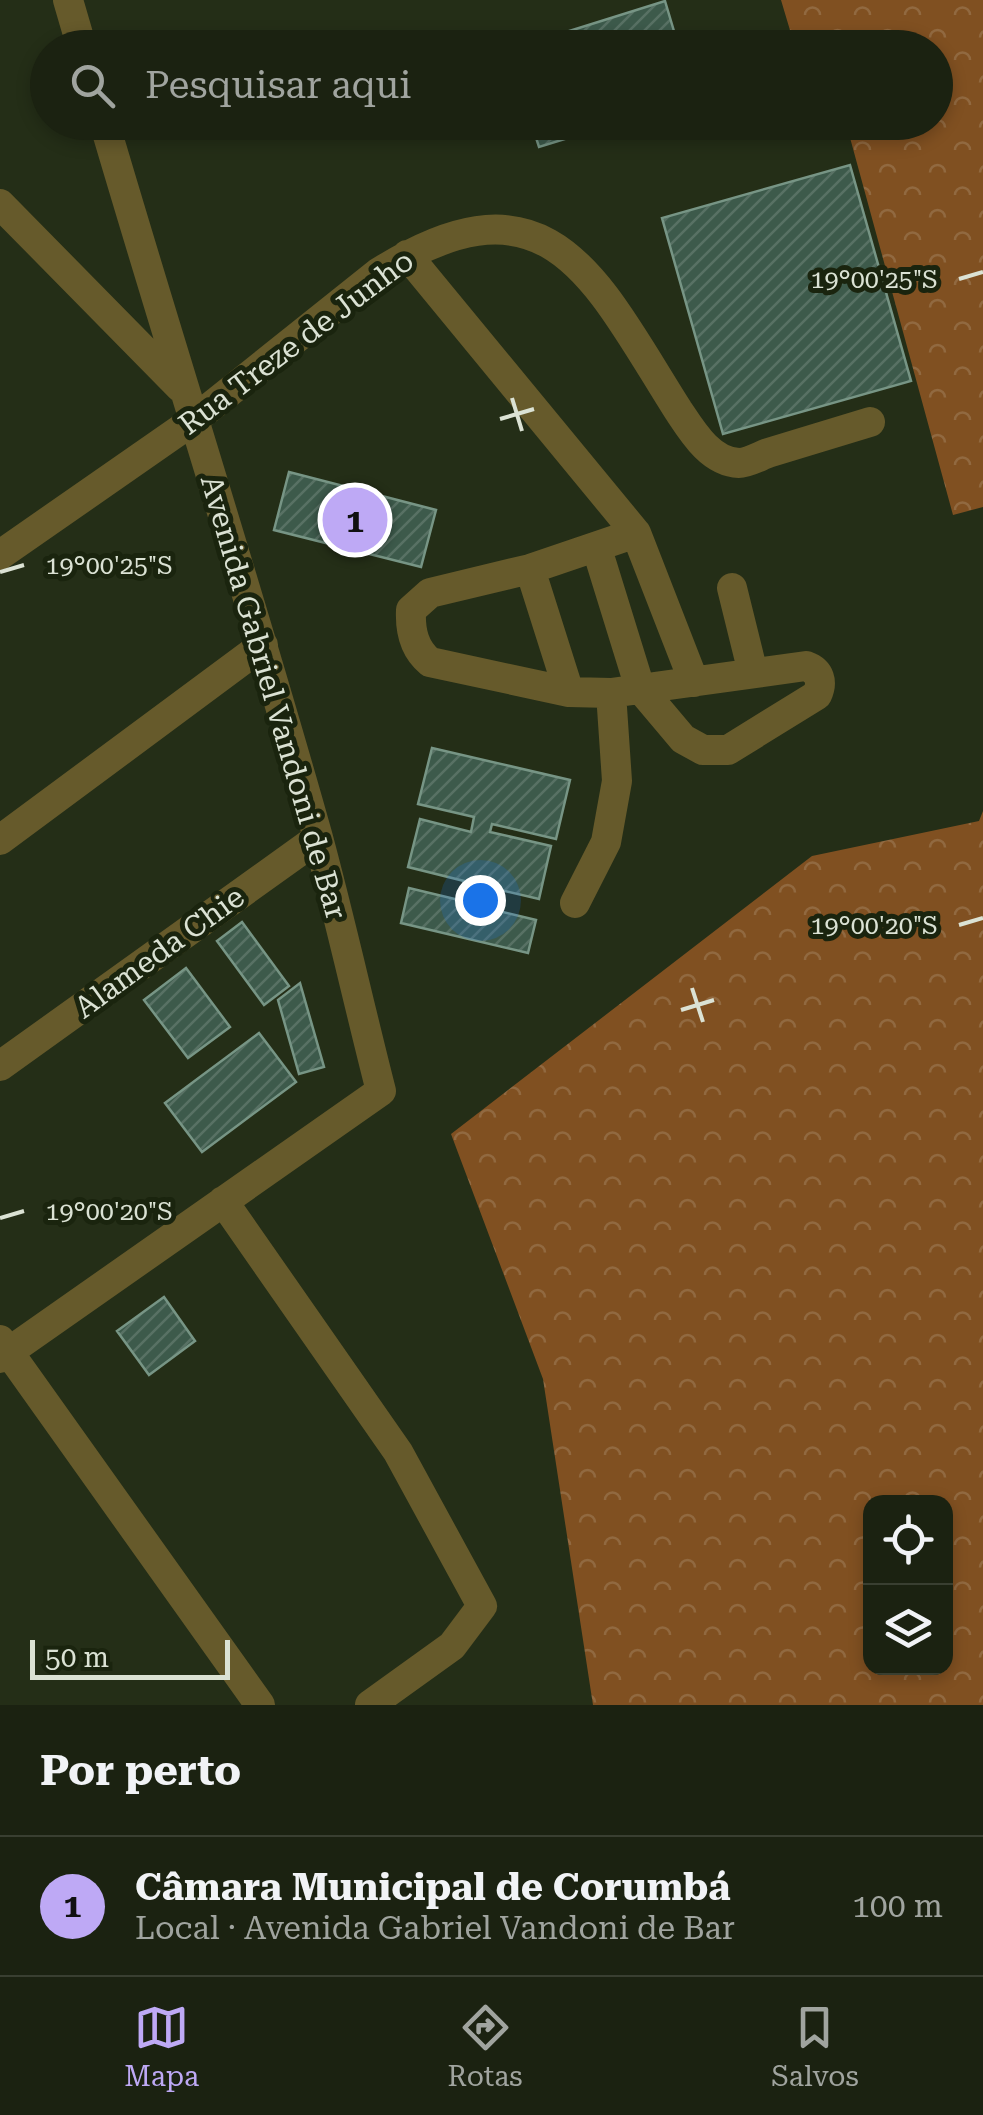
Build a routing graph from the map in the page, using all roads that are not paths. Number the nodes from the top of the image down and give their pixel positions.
1 (68, 0) edge
2 (77, 30) edge
3 (109, 140) edge
4 (0, 204) edge
5 (408, 254) junction
6 (182, 390) junction
7 (194, 420) junction
8 (870, 422) dead end
9 (636, 533) junction
10 (597, 549) junction
11 (0, 555) edge
12 (530, 569) junction
13 (732, 588) dead end
14 (263, 645) junction
15 (753, 674) junction
16 (694, 682) junction
17 (626, 691) junction
18 (569, 692) junction
19 (318, 838) junction
20 (0, 840) edge
21 (575, 903) dead end
22 (0, 1066) edge
23 (223, 1201) junction
24 (3, 1350) edge
25 (260, 1705) edge
26 (370, 1705) edge

1 - 2 street
3 - 6 street, Avenida Gabriel Vandoni de Bar
4 - 6 street
5 - 7 street, Rua Treze de Junho
5 - 8 street, Rua Treze de Junho
5 - 9 street
6 - 7 street, Avenida Gabriel Vandoni de Bar
7 - 11 street, Rua Treze de Junho
7 - 14 street, Avenida Gabriel Vandoni de Bar
9 - 10 street
9 - 16 street
10 - 12 street
10 - 17 street
12 - 18 street
12 - 18 street
13 - 15 street
14 - 19 street, Avenida Gabriel Vandoni de Bar
14 - 20 street
15 - 16 street
15 - 17 street
16 - 17 street
17 - 18 street
17 - 21 street
19 - 22 street, Alameda Chie
19 - 23 street, Avenida Gabriel Vandoni de Bar
23 - 24 street
23 - 26 street
24 - 25 street

